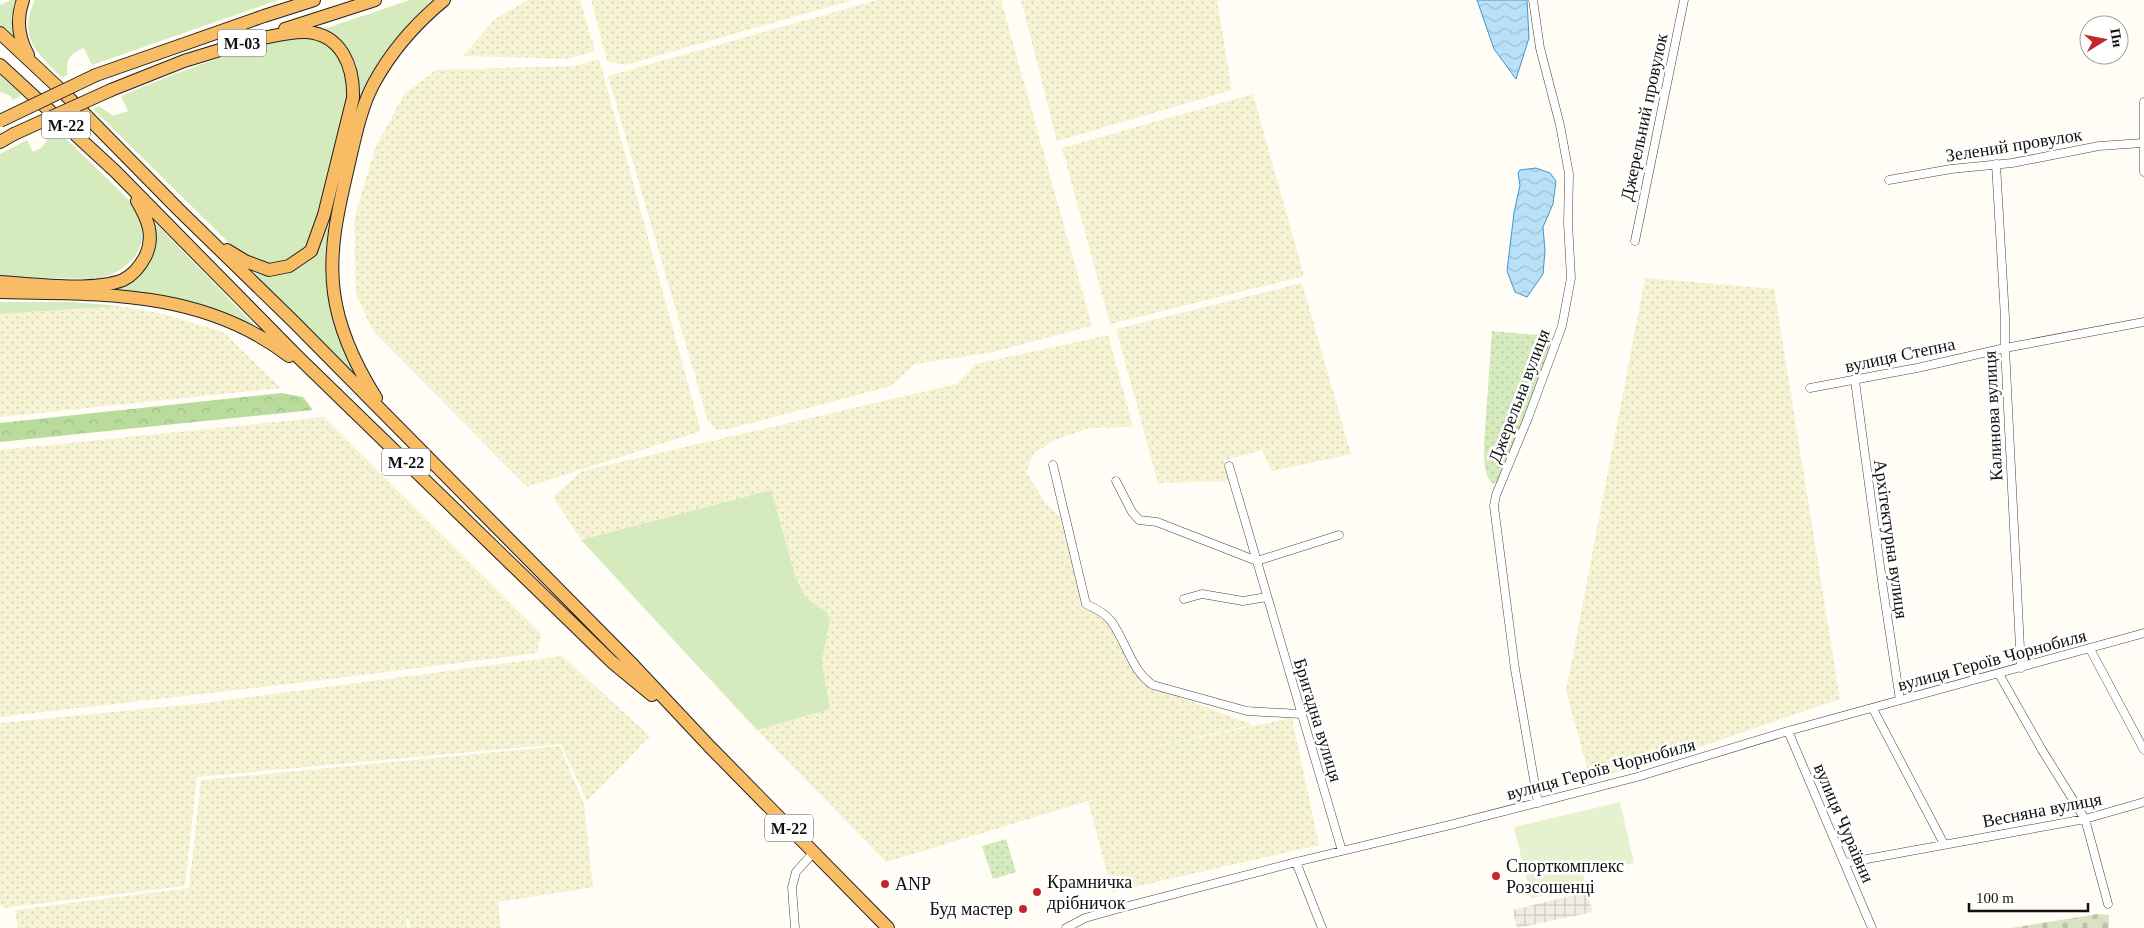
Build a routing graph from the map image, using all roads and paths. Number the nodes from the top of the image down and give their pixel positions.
1 (23, 0) edge
2 (286, 0) edge
3 (314, 0) edge
4 (374, 0) edge
5 (444, 0) edge
6 (1533, 0) edge
7 (1684, 0) edge
8 (264, 16) junction
9 (0, 33) edge
10 (253, 40) junction
11 (33, 64) junction
12 (0, 65) edge
13 (2144, 102) edge
14 (0, 121) edge
15 (0, 142) edge
16 (2143, 143) edge
17 (1996, 164) junction
18 (2144, 172) edge
19 (1889, 180) dead end
20 (130, 188) junction
21 (211, 241) junction
22 (1635, 241) dead end
23 (0, 282) edge
24 (0, 292) edge
25 (2144, 322) edge
26 (2005, 348) junction
27 (1855, 381) junction
28 (327, 386) junction
29 (1810, 388) dead end
30 (390, 419) junction
31 (1052, 465) dead end
32 (1229, 466) dead end
33 (1116, 480) dead end
34 (1339, 535) dead end
35 (1257, 561) junction
36 (1267, 597) junction
37 (1184, 599) dead end
38 (2144, 633) edge
39 (2090, 649) junction
40 (2021, 668) junction
41 (2000, 674) junction
42 (1900, 700) junction
43 (1873, 709) junction
44 (1301, 714) junction
45 (691, 727) junction
46 (1788, 731) junction
47 (2144, 750) edge
48 (2144, 802) edge
49 (1538, 803) junction
50 (2085, 819) junction
51 (1944, 844) junction
52 (1342, 851) junction
53 (813, 853) junction
54 (1296, 862) junction
55 (1845, 863) junction
56 (2108, 904) dead end
57 (795, 928) edge
58 (888, 928) edge
59 (1066, 928) edge
60 (1322, 928) edge
61 (1872, 928) edge

1 - 11 highway
2 - 8 highway
3 - 8 highway, М-03
4 - 10 highway, М-03
5 - 30 highway
6 - 49 street, Джерельна вулиця
7 - 22 street, Джерельний провулок
8 - 14 highway, М-03, bridge
9 - 11 highway, М-22
10 - 15 highway, М-03, bridge
10 - 21 highway
11 - 21 highway, М-22
12 - 20 highway, М-22
13 - 16 street
16 - 17 street, Зелений провулок
16 - 18 street
17 - 19 street, Зелений провулок
17 - 26 street, Калинова вулиця
20 - 23 highway
20 - 28 highway, М-22
21 - 30 highway, М-22
24 - 28 highway
25 - 26 street, вулиця Степна
26 - 27 street, вулиця Степна
26 - 40 street, Калинова вулиця
27 - 29 street, вулиця Степна
27 - 42 street, Архітектурна вулиця
28 - 45 highway, М-22
30 - 45 highway, М-22
31 - 44 street
32 - 35 street, Бригадна вулиця
33 - 35 street
34 - 35 street
35 - 36 street, Бригадна вулиця
36 - 37 street
36 - 44 street, Бригадна вулиця
38 - 39 street, вулиця Героїв Чорнобиля
39 - 40 street, вулиця Героїв Чорнобиля
39 - 47 street
40 - 41 street, вулиця Героїв Чорнобиля
41 - 42 street, вулиця Героїв Чорнобиля
41 - 50 street
42 - 43 street, вулиця Героїв Чорнобиля
43 - 46 street, вулиця Героїв Чорнобиля
43 - 51 street
44 - 52 street, Бригадна вулиця
45 - 53 highway, М-22
46 - 49 street, вулиця Героїв Чорнобиля
46 - 55 street, вулиця Чураївни
48 - 50 street, Весняна вулиця
49 - 52 street, вулиця Героїв Чорнобиля
50 - 51 street, Весняна вулиця
50 - 56 street
51 - 55 street, Весняна вулиця
52 - 54 street, вулиця Героїв Чорнобиля
53 - 57 street
53 - 58 highway, М-22
54 - 59 street, вулиця Героїв Чорнобиля
54 - 60 street
55 - 61 street, вулиця Чураївни

